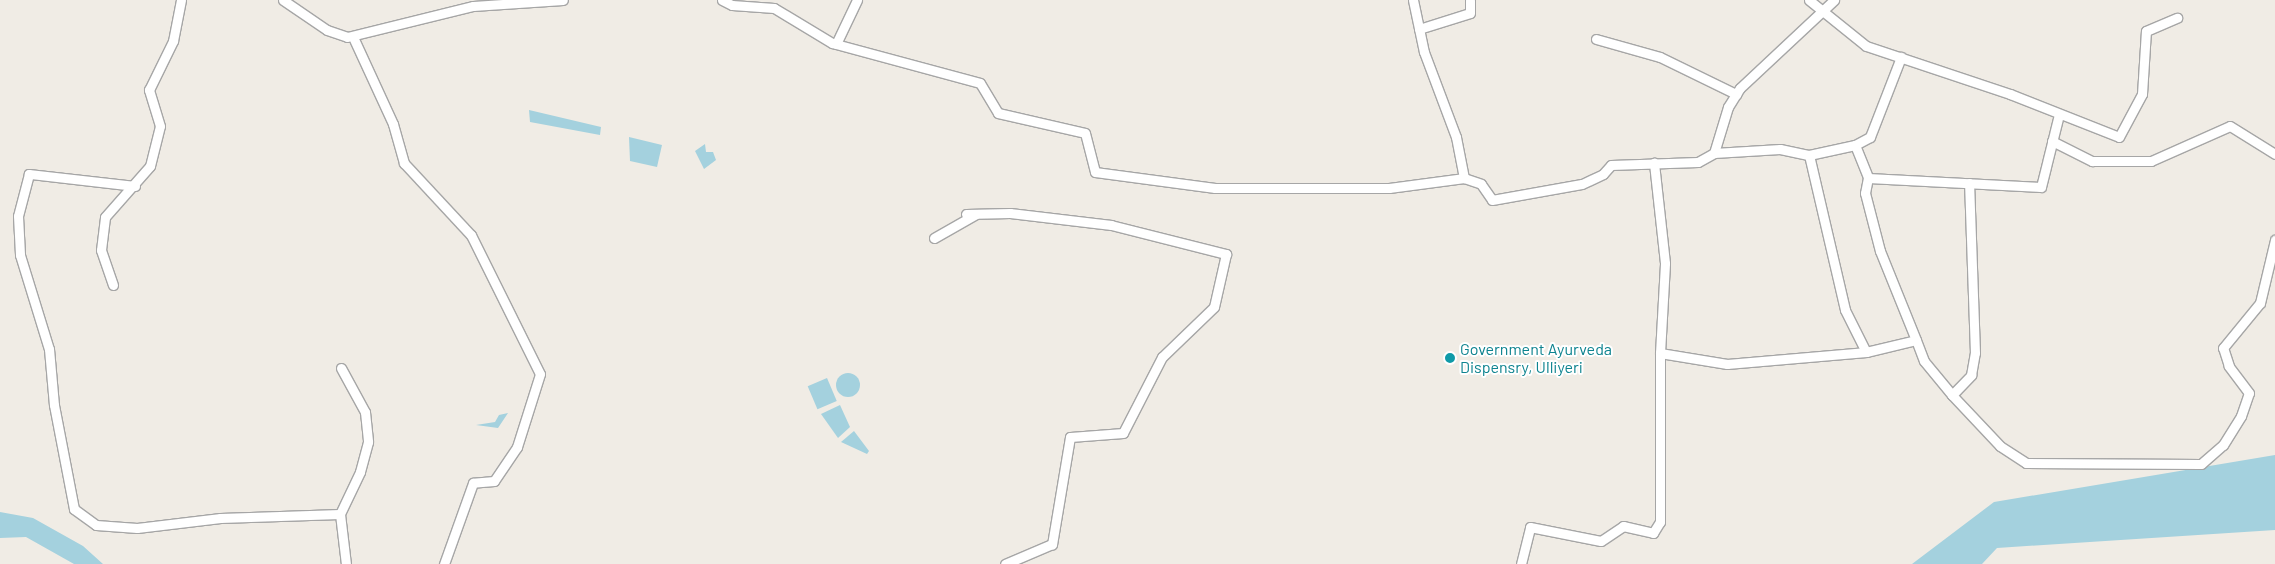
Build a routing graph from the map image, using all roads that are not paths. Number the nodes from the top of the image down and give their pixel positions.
1 (181, 0) edge
2 (283, 0) edge
3 (563, 0) edge
4 (722, 0) edge
5 (856, 0) edge
6 (1414, 0) edge
7 (1470, 0) edge
8 (1809, 0) edge
9 (1834, 0) edge
10 (1822, 12) junction
11 (2177, 18) dead end
12 (1420, 29) junction
13 (353, 37) junction
14 (1596, 39) dead end
15 (836, 44) junction
16 (1901, 57) junction
17 (1736, 94) junction
18 (2059, 114) junction
19 (2052, 141) junction
20 (1855, 145) junction
21 (1714, 153) junction
22 (2275, 154) edge
23 (1809, 155) junction
24 (1654, 163) junction
25 (1464, 178) junction
26 (1868, 178) junction
27 (1969, 183) junction
28 (135, 186) junction
29 (966, 214) dead end
30 (976, 214) junction
31 (934, 238) dead end
32 (2275, 240) edge
33 (113, 285) dead end
34 (1916, 340) junction
35 (1866, 352) junction
36 (1660, 353) junction
37 (341, 368) dead end
38 (1952, 395) junction
39 (340, 514) junction
40 (346, 564) edge
41 (444, 564) edge
42 (1005, 564) edge
43 (1520, 564) edge

1 - 28 street
2 - 13 street
3 - 13 street
4 - 15 street
5 - 15 street
6 - 12 street
7 - 12 street
8 - 10 street
9 - 10 street
10 - 16 street
10 - 17 street
11 - 18 street
12 - 25 street
13 - 41 street
14 - 17 street
15 - 25 street
16 - 18 street
16 - 20 street
17 - 21 street
18 - 19 street
19 - 22 street
19 - 27 street
20 - 23 street
20 - 26 street
21 - 23 street
21 - 24 street
23 - 35 street
24 - 25 street
24 - 36 street
26 - 27 street
26 - 34 street
27 - 38 street
28 - 33 street
28 - 39 street
29 - 30 street
30 - 31 street
30 - 42 street
32 - 38 street
34 - 35 street
34 - 38 street
35 - 36 street
36 - 43 street
37 - 39 street
39 - 40 street

